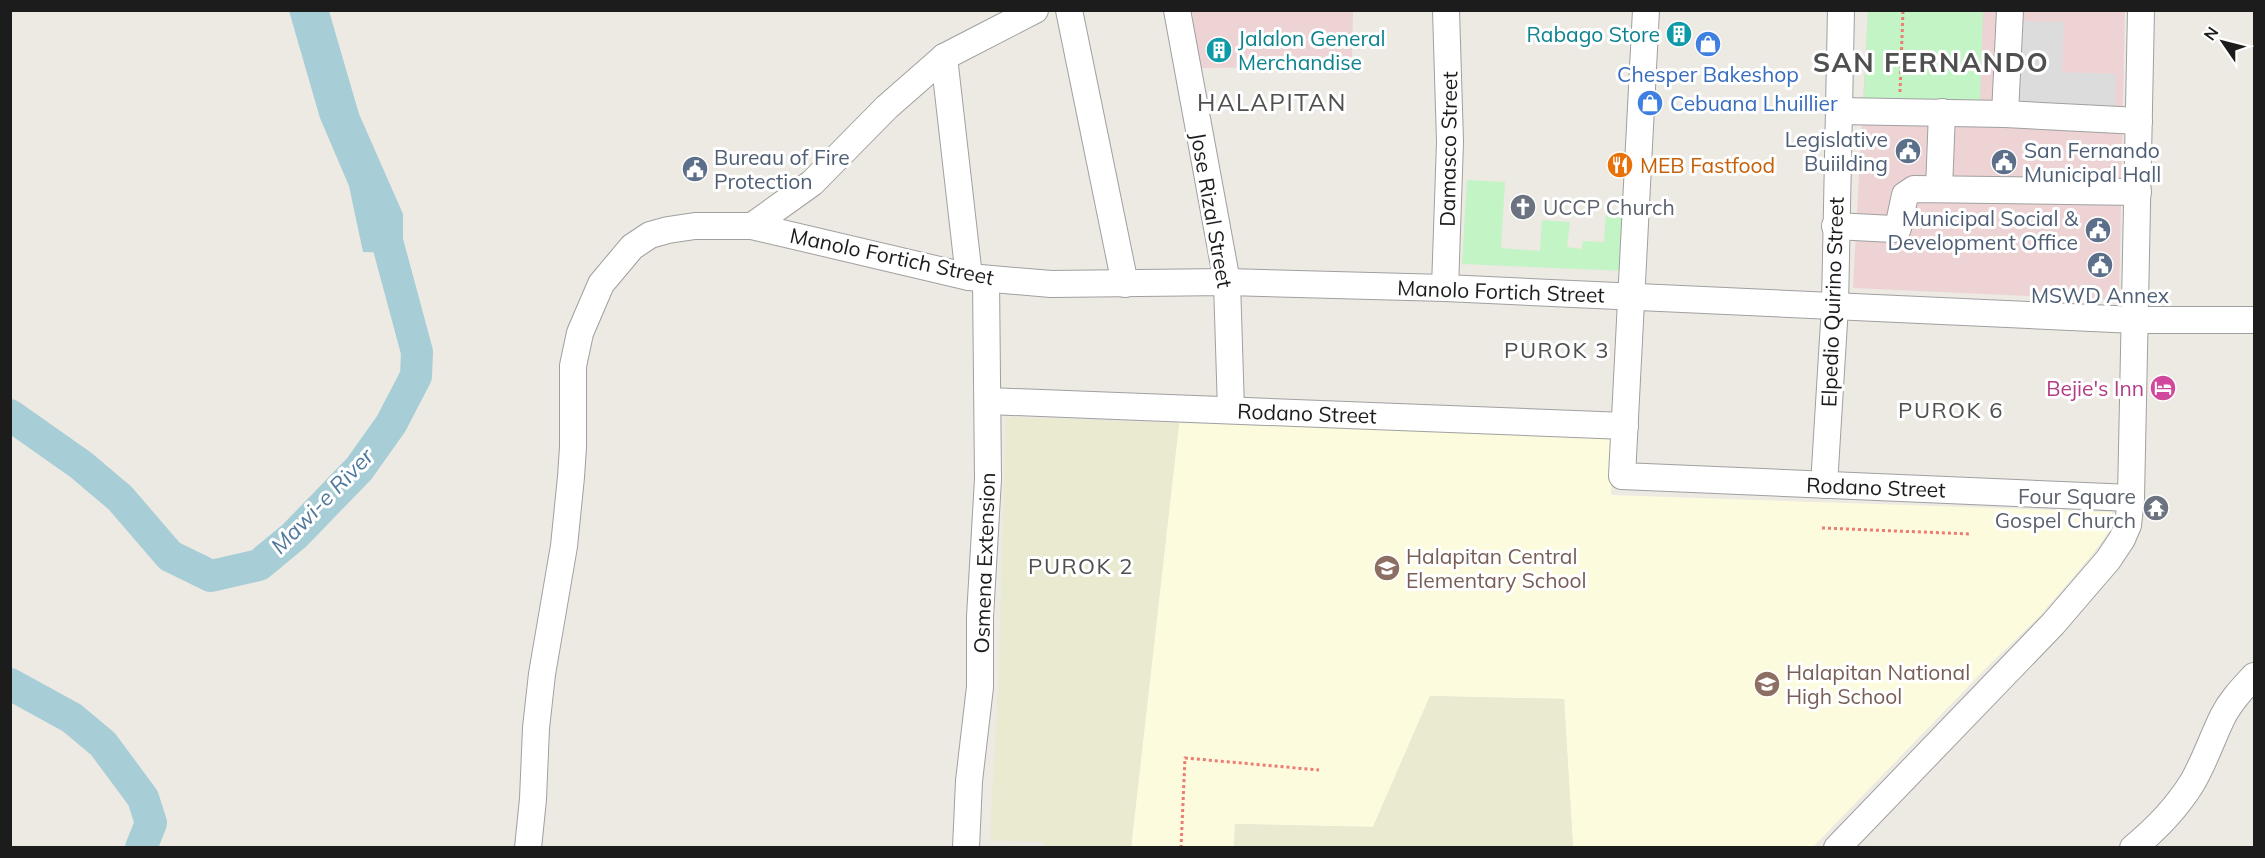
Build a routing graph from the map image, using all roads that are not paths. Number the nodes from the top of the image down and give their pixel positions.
1 (1035, 10) edge
2 (1069, 10) edge
3 (1177, 10) edge
4 (1446, 10) edge
5 (1646, 10) edge
6 (1841, 10) edge
7 (2010, 10) edge
8 (2141, 10) edge
9 (944, 57) junction
10 (1839, 111) junction
11 (1942, 112) junction
12 (2005, 114) junction
13 (2139, 121) junction
14 (1939, 189) junction
15 (2138, 192) junction
16 (752, 226) junction
17 (1835, 226) junction
18 (978, 278) junction
19 (1227, 282) junction
20 (1125, 284) junction
21 (1445, 288) junction
22 (1633, 296) junction
23 (1835, 306) junction
24 (2135, 320) junction
25 (2254, 320) edge
26 (988, 401) junction
27 (1231, 410) junction
28 (1625, 426) junction
29 (1824, 485) junction
30 (2131, 498) junction
31 (2254, 676) edge
32 (528, 848) edge
33 (966, 848) edge
34 (1837, 848) edge
35 (2133, 848) edge

1 - 9 street
2 - 20 street
3 - 19 street, Jose Rizal Street
4 - 21 street, Damasco Street
5 - 22 street
6 - 10 street, Elpedio Quirino Street
7 - 12 street
8 - 13 street
9 - 16 street
9 - 18 street, Osmena Extension
10 - 11 street
10 - 17 street, Elpedio Quirino Street
11 - 12 street
11 - 14 street
12 - 13 street
13 - 15 street
14 - 15 street
14 - 17 street
15 - 24 street
16 - 18 street, Manolo Fortich Street
16 - 32 street, Manolo Fortich Street
17 - 23 street, Elpedio Quirino Street
18 - 20 street, Manolo Fortich Street
18 - 26 street, Osmena Extension
19 - 20 street, Manolo Fortich Street
19 - 21 street, Manolo Fortich Street
19 - 27 street, Jose Rizal Street
21 - 22 street, Manolo Fortich Street
22 - 23 street, Manolo Fortich Street
22 - 28 street
23 - 24 street, Manolo Fortich Street
23 - 29 street, Elpedio Quirino Street
24 - 25 street, Manolo Fortich Street
24 - 30 street
26 - 27 street, Rodano Street
26 - 33 street, Osmena Extension
27 - 28 street, Rodano Street
28 - 29 street, Rodano Street
29 - 30 street, Rodano Street
30 - 34 street
31 - 35 street

